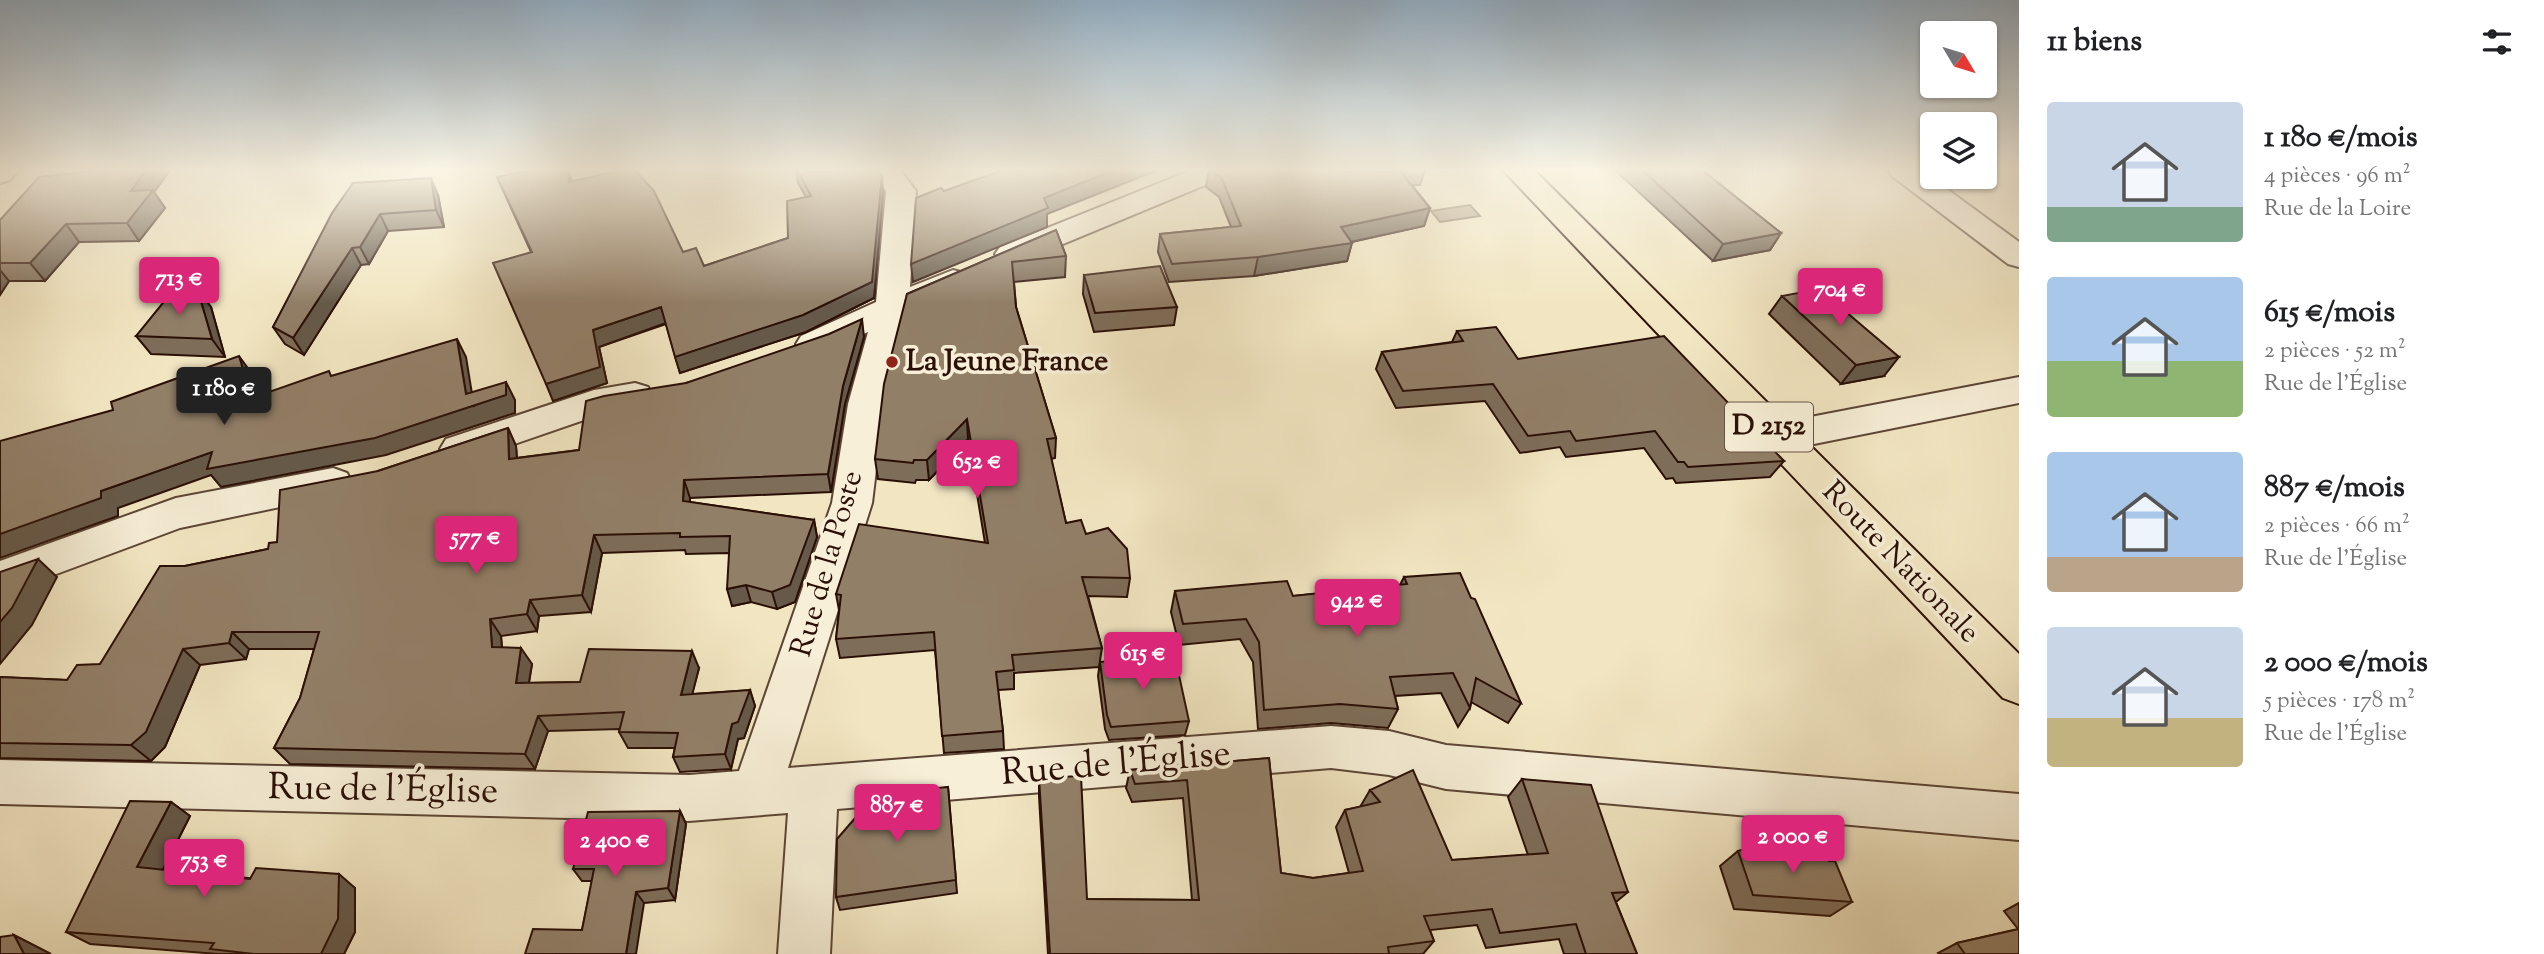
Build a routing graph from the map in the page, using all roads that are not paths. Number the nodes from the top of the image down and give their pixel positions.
1 (899, 215) edge
2 (1109, 215) edge
3 (1562, 215) edge
4 (1962, 215) edge
5 (2019, 257) edge
6 (892, 306) junction
7 (781, 355) edge
8 (2019, 390) edge
9 (666, 391) edge
10 (1779, 437) junction
11 (428, 459) edge
12 (363, 477) edge
13 (0, 578) edge
14 (2019, 684) edge
15 (0, 782) edge
16 (812, 789) junction
17 (757, 793) junction
18 (2019, 817) edge
19 (804, 954) edge

1 - 6 street, Rue de la Poste
2 - 6 street
3 - 10 main road, Route Nationale / D 2152
4 - 5 street
6 - 7 street
6 - 17 street, Rue de la Poste
8 - 10 street
9 - 11 street
10 - 14 main road, Route Nationale / D 2152
12 - 13 street
15 - 17 street, Rue de l'Église
16 - 17 street, Rue de l'Église
16 - 18 street, Rue de l'Église
16 - 19 street

